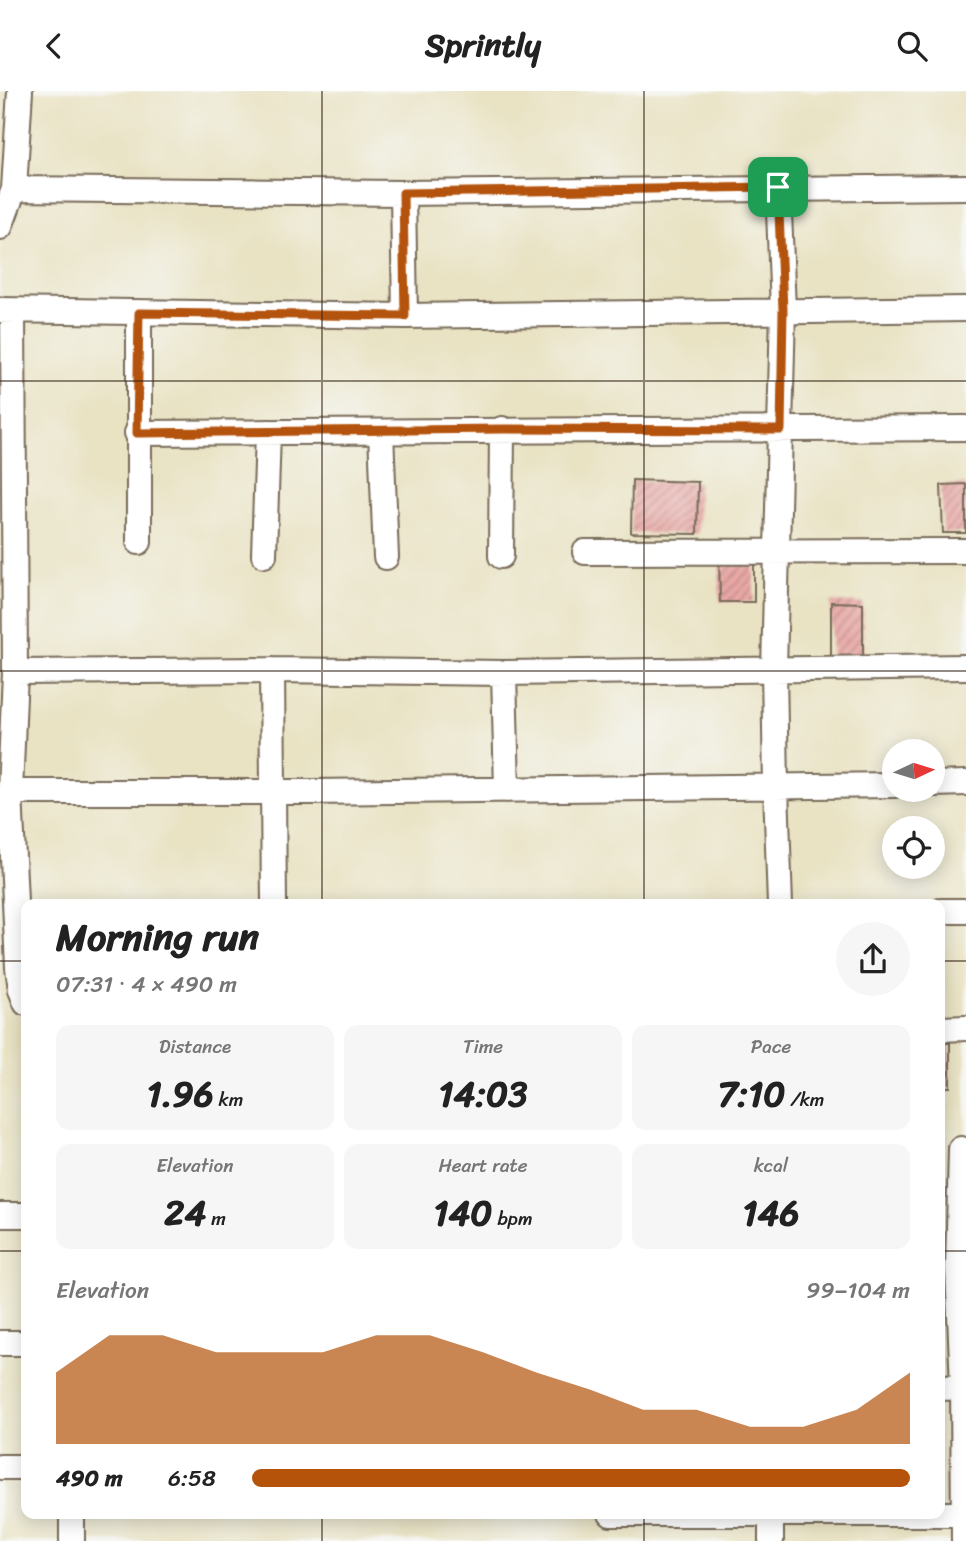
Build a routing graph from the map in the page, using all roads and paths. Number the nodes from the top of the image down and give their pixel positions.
1 (20, 91) edge
2 (778, 187) junction
3 (966, 187) edge
4 (14, 189) junction
5 (403, 193) junction
6 (0, 227) edge
7 (966, 309) edge
8 (783, 310) junction
9 (7, 311) edge
10 (139, 313) junction
11 (405, 316) junction
12 (966, 428) edge
13 (502, 429) junction
14 (781, 430) junction
15 (268, 432) junction
16 (381, 432) junction
17 (137, 433) junction
18 (139, 542) dead end
19 (776, 551) junction
20 (966, 551) edge
21 (585, 552) dead end
22 (264, 555) dead end
23 (501, 556) dead end
24 (386, 557) dead end
25 (966, 667) edge
26 (775, 669) junction
27 (272, 670) junction
28 (15, 672) junction
29 (504, 673) junction
30 (966, 783) edge
31 (945, 784) edge
32 (882, 785) edge
33 (776, 787) junction
34 (506, 790) junction
35 (10, 792) junction
36 (272, 792) junction
37 (274, 899) edge
38 (780, 899) edge
39 (945, 911) edge
40 (966, 911) edge
41 (21, 915) edge
42 (21, 990) edge
43 (966, 1028) edge
44 (945, 1029) edge
45 (956, 1149) edge
46 (0, 1215) edge
47 (21, 1215) edge
48 (955, 1268) edge
49 (0, 1343) edge
50 (21, 1343) edge
51 (951, 1387) edge
52 (0, 1467) edge
53 (21, 1467) edge
54 (945, 1514) edge
55 (964, 1514) edge
56 (72, 1519) edge
57 (771, 1519) edge
58 (72, 1541) edge
59 (771, 1541) edge
60 (964, 1541) edge

1 - 4 street
2 - 3 street
2 - 5 street
2 - 8 street
4 - 5 street
4 - 6 street
5 - 11 street
7 - 8 street
8 - 11 street
8 - 14 street
9 - 10 street
9 - 28 street
10 - 11 street
10 - 17 street
12 - 14 street
13 - 14 street
13 - 16 street
13 - 23 street
14 - 19 street
15 - 16 street
15 - 17 street
15 - 22 street
16 - 24 street
17 - 18 street
19 - 20 street
19 - 21 street
19 - 26 street
25 - 26 street
26 - 29 street
26 - 33 street
27 - 28 street
27 - 29 street
27 - 36 street
28 - 35 street
29 - 34 street
30 - 31 street
32 - 33 street
33 - 34 street
33 - 38 street
34 - 36 street
35 - 36 street
35 - 41 street
36 - 37 street
39 - 40 street
41 - 42 street
43 - 44 street
45 - 48 street
46 - 47 street
48 - 51 street
49 - 50 street
51 - 55 street
52 - 53 street
54 - 55 street
55 - 60 street
56 - 58 street
57 - 59 street

